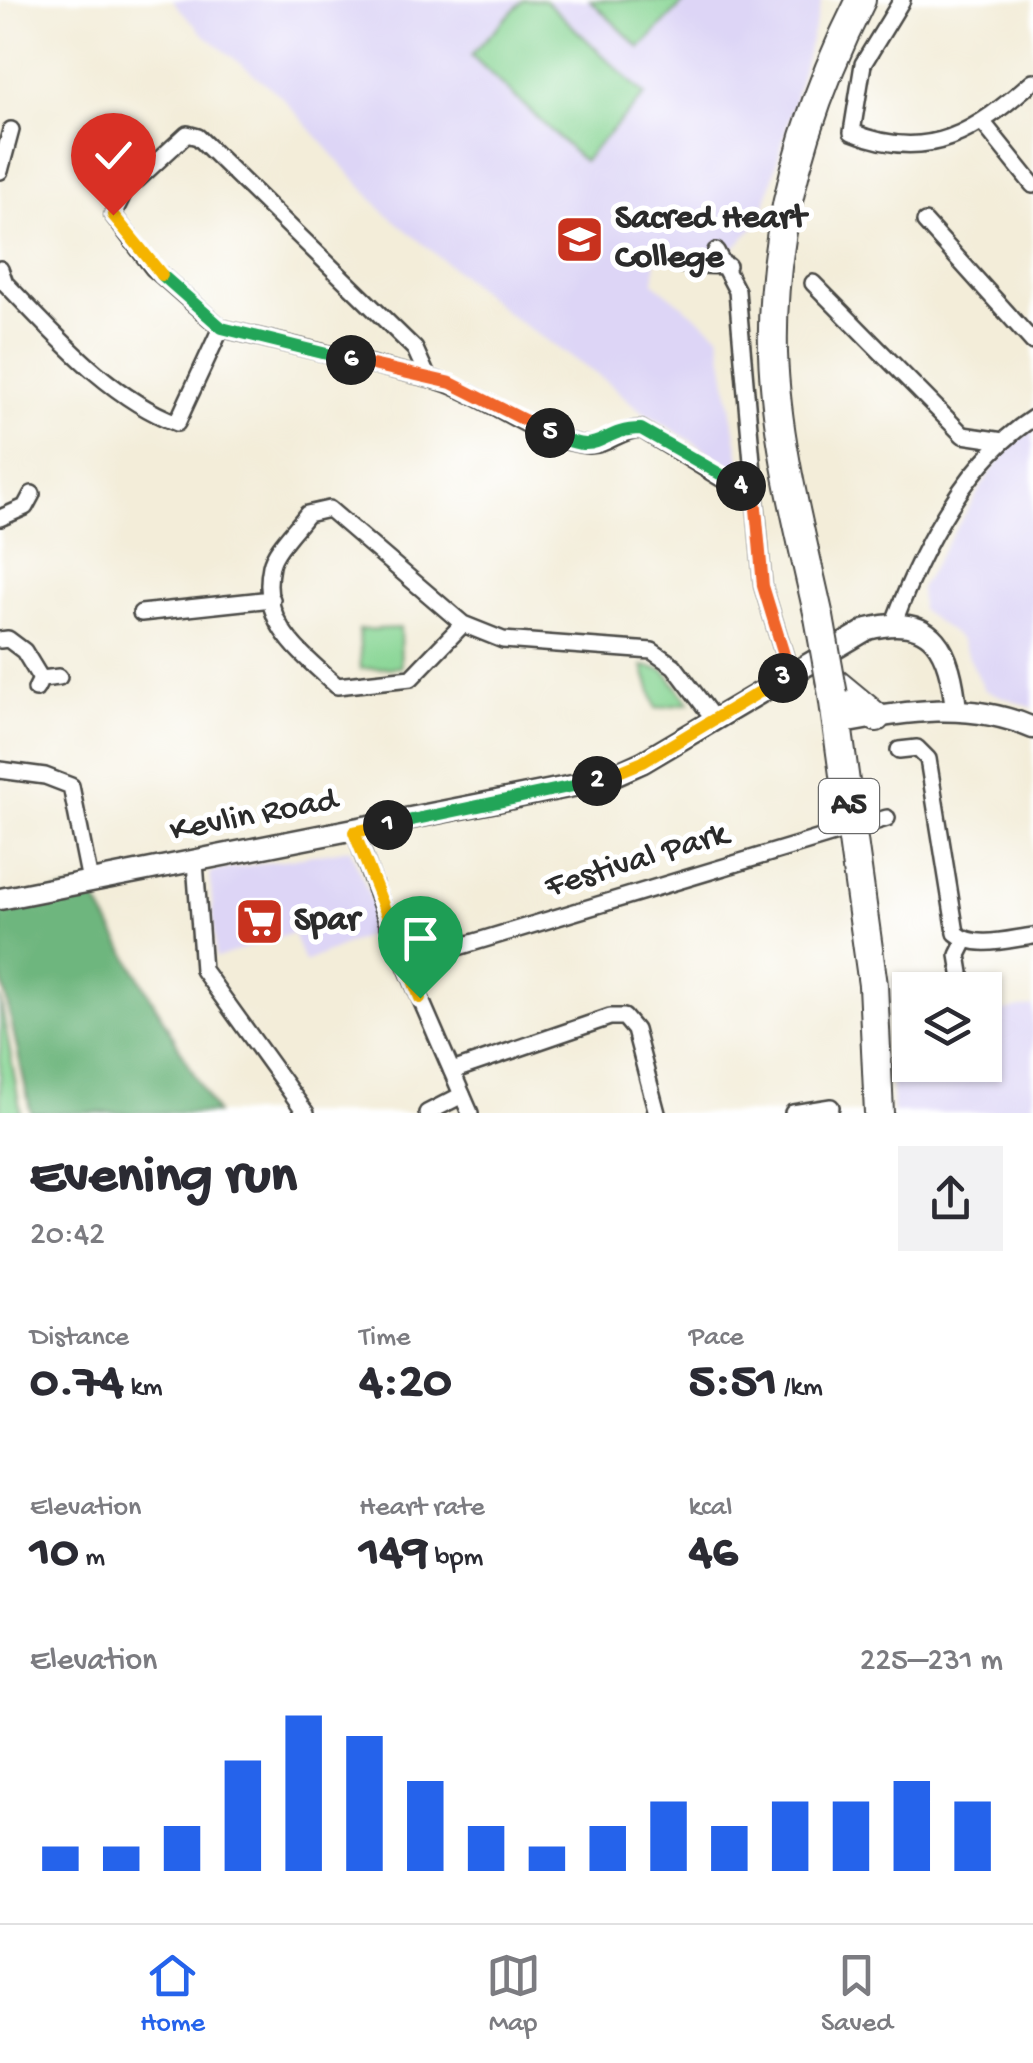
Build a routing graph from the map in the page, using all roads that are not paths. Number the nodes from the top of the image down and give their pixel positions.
1 (860, 0) edge
2 (902, 0) edge
3 (864, 64) junction
4 (882, 69) dead end
5 (1033, 81) edge
6 (984, 124) junction
7 (11, 130) dead end
8 (0, 171) edge
9 (1033, 185) edge
10 (925, 222) dead end
11 (716, 251) dead end
12 (674, 264) dead end
13 (728, 266) junction
14 (0, 269) edge
15 (813, 283) dead end
16 (222, 328) junction
17 (1033, 342) edge
18 (428, 378) junction
19 (1033, 418) edge
20 (1003, 442) junction
21 (754, 486) junction
22 (31, 505) dead end
23 (0, 518) edge
24 (272, 600) junction
25 (141, 613) dead end
26 (894, 622) junction
27 (463, 624) junction
28 (0, 640) edge
29 (790, 674) junction
30 (59, 677) dead end
31 (837, 689) junction
32 (956, 709) junction
33 (874, 718) junction
34 (714, 719) junction
35 (838, 724) junction
36 (1033, 728) edge
37 (900, 750) dead end
38 (844, 767) junction
39 (0, 770) edge
40 (887, 818) dead end
41 (354, 832) junction
42 (195, 862) junction
43 (90, 881) junction
44 (0, 899) edge
45 (1033, 936) edge
46 (965, 941) junction
47 (405, 963) junction
48 (961, 972) edge
49 (452, 1071) junction
50 (462, 1095) junction
51 (830, 1108) dead end
52 (306, 1113) edge
53 (426, 1113) edge
54 (470, 1113) edge
55 (657, 1113) edge
56 (793, 1113) edge
57 (879, 1113) edge

1 - 31 highway, A5, bridge
2 - 3 street
3 - 4 street
3 - 6 street
5 - 6 street
6 - 9 street
7 - 8 street
10 - 17 street
11 - 13 street
12 - 13 street
13 - 21 street
14 - 16 street
15 - 20 street
16 - 18 street
16 - 18 street
18 - 21 street
19 - 20 street
20 - 26 street
21 - 29 street
22 - 23 street
24 - 25 street
24 - 27 street
24 - 27 street
26 - 29 street, Kevlin Road
26 - 32 street
27 - 34 street
28 - 30 street
29 - 34 street, Kevlin Road
31 - 33 highway
31 - 35 highway, A5
32 - 33 street
32 - 36 street
33 - 35 street
33 - 38 highway
34 - 41 street, Kevlin Road
35 - 38 highway, A5
37 - 46 street
38 - 57 highway, A5
39 - 43 street
40 - 47 street, Festival Park
41 - 42 street, Kevlin Road
41 - 47 street
42 - 43 street, Kevlin Road
42 - 52 street
43 - 44 street, Kevlin Road
45 - 46 street
46 - 48 street
47 - 49 street
49 - 50 street
49 - 55 street
50 - 53 street
50 - 54 street
51 - 56 street

